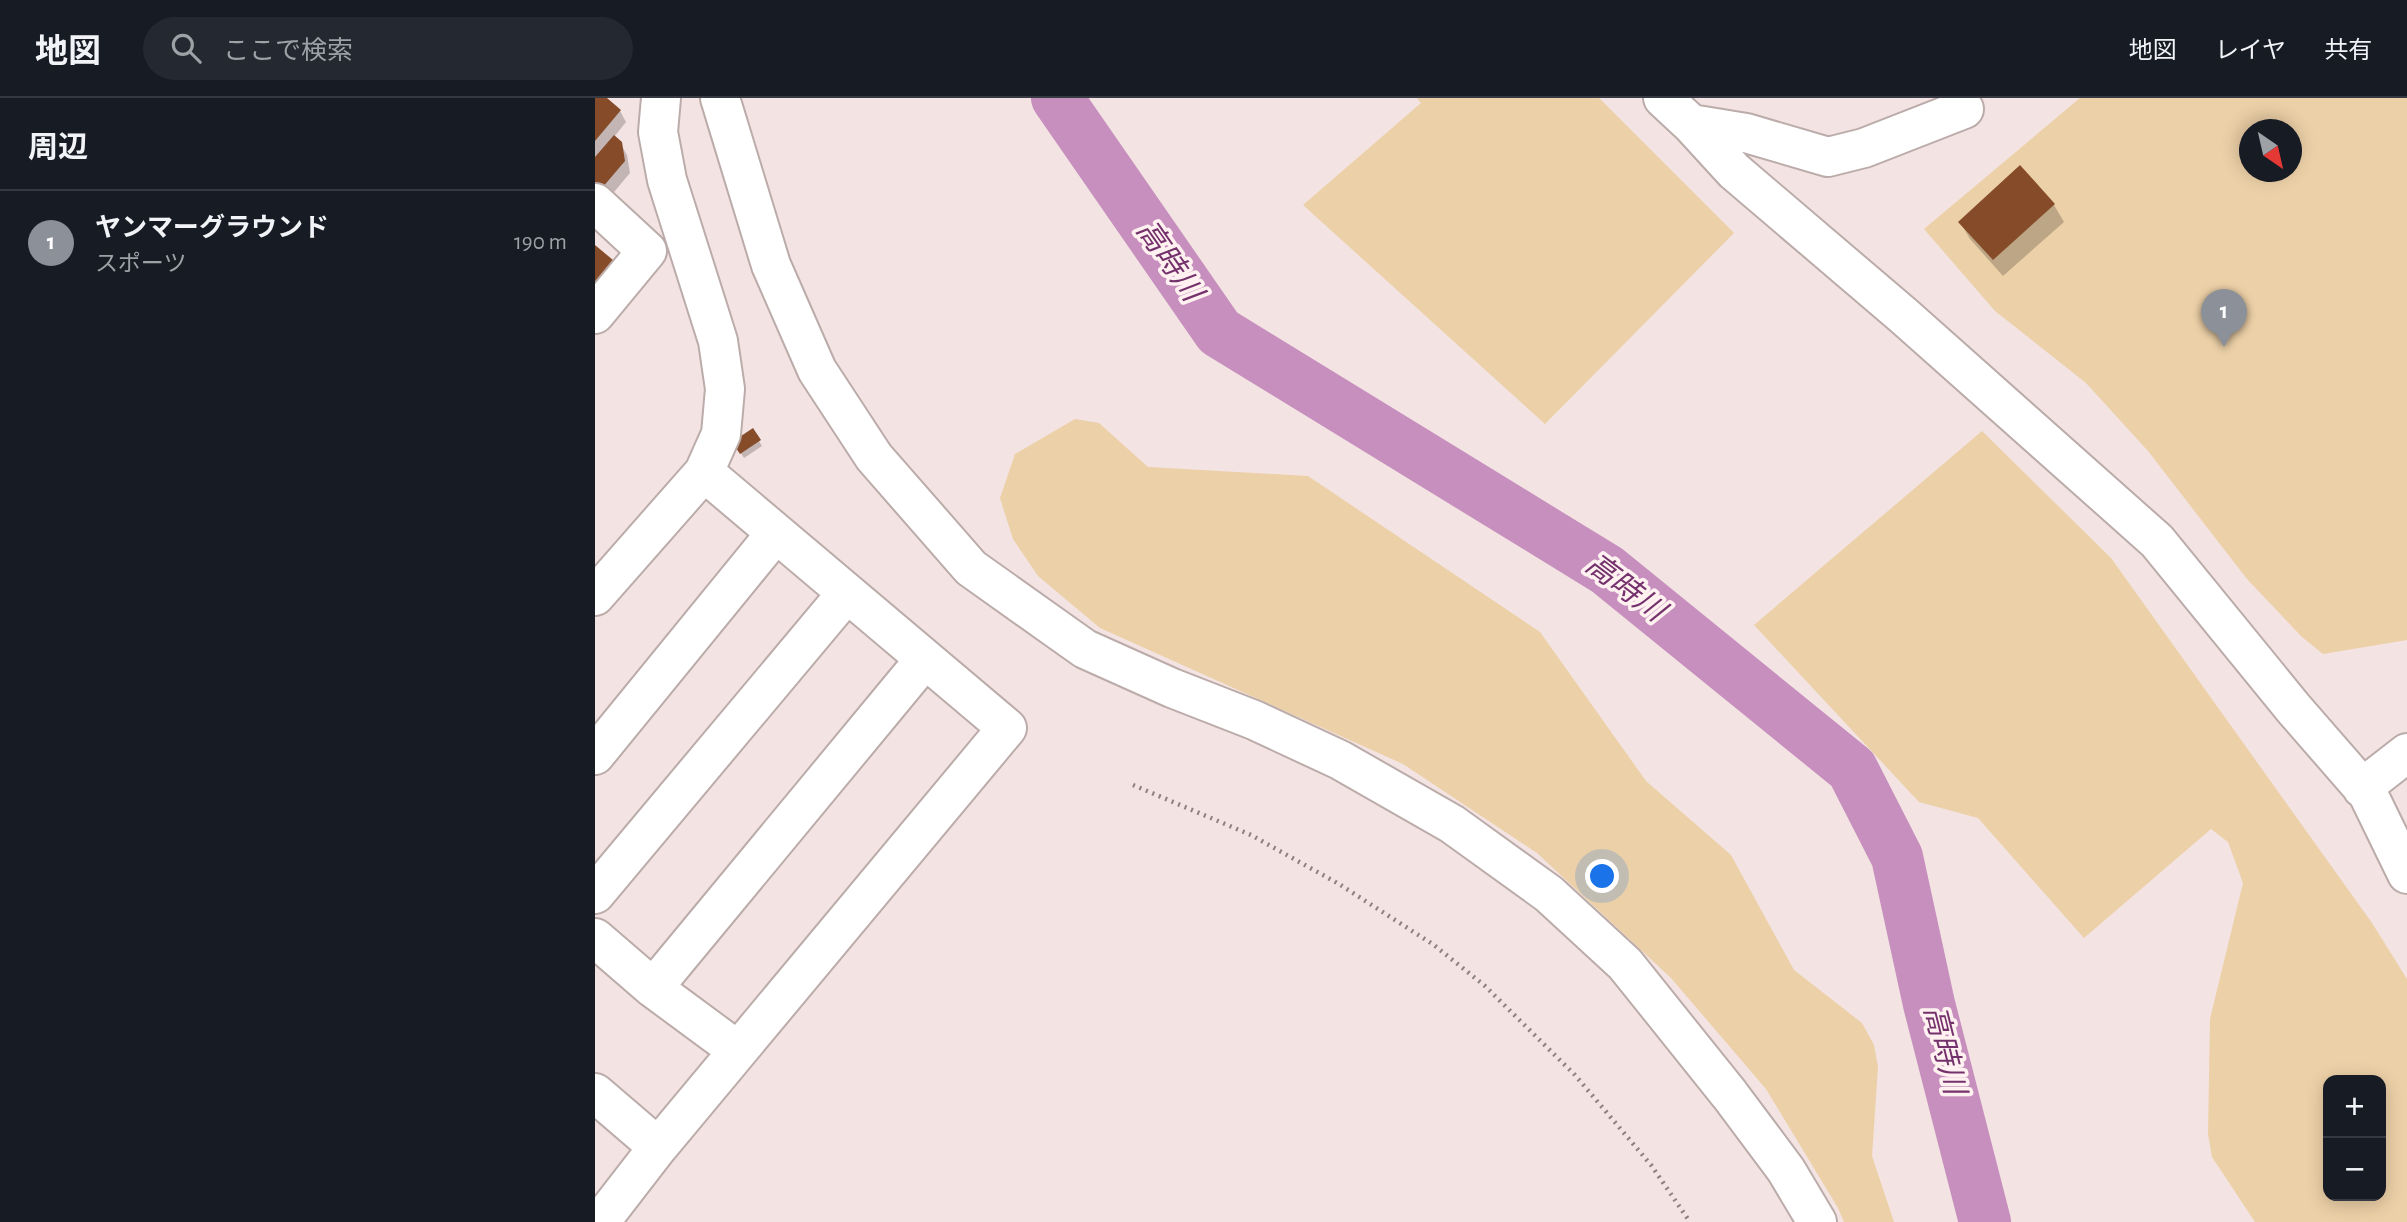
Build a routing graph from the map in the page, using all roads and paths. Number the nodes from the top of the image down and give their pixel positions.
1 (661, 98) edge
2 (720, 98) edge
3 (1663, 98) edge
4 (1964, 109) dead end
5 (1691, 124) junction
6 (595, 202) edge
7 (595, 314) edge
8 (704, 472) junction
9 (776, 533) junction
10 (603, 571) edge
11 (847, 593) junction
12 (925, 659) junction
13 (2407, 752) edge
14 (595, 755) edge
15 (1133, 785) dead end
16 (2365, 791) junction
17 (2407, 830) edge
18 (2407, 874) edge
19 (595, 894) edge
20 (595, 938) edge
21 (653, 988) junction
22 (737, 1051) junction
23 (595, 1093) edge
24 (657, 1147) junction
25 (600, 1222) edge
26 (1690, 1222) edge
27 (1817, 1222) edge

1 - 8 street
2 - 27 street
3 - 5 street
4 - 5 street
5 - 16 street
6 - 7 street
8 - 9 street
8 - 10 street
9 - 11 street
9 - 14 street
11 - 12 street
11 - 19 street
12 - 21 street
12 - 22 street
13 - 16 street
15 - 26 path
16 - 17 street
16 - 18 street
20 - 21 street
21 - 22 street
22 - 24 street
23 - 24 street
24 - 25 street

